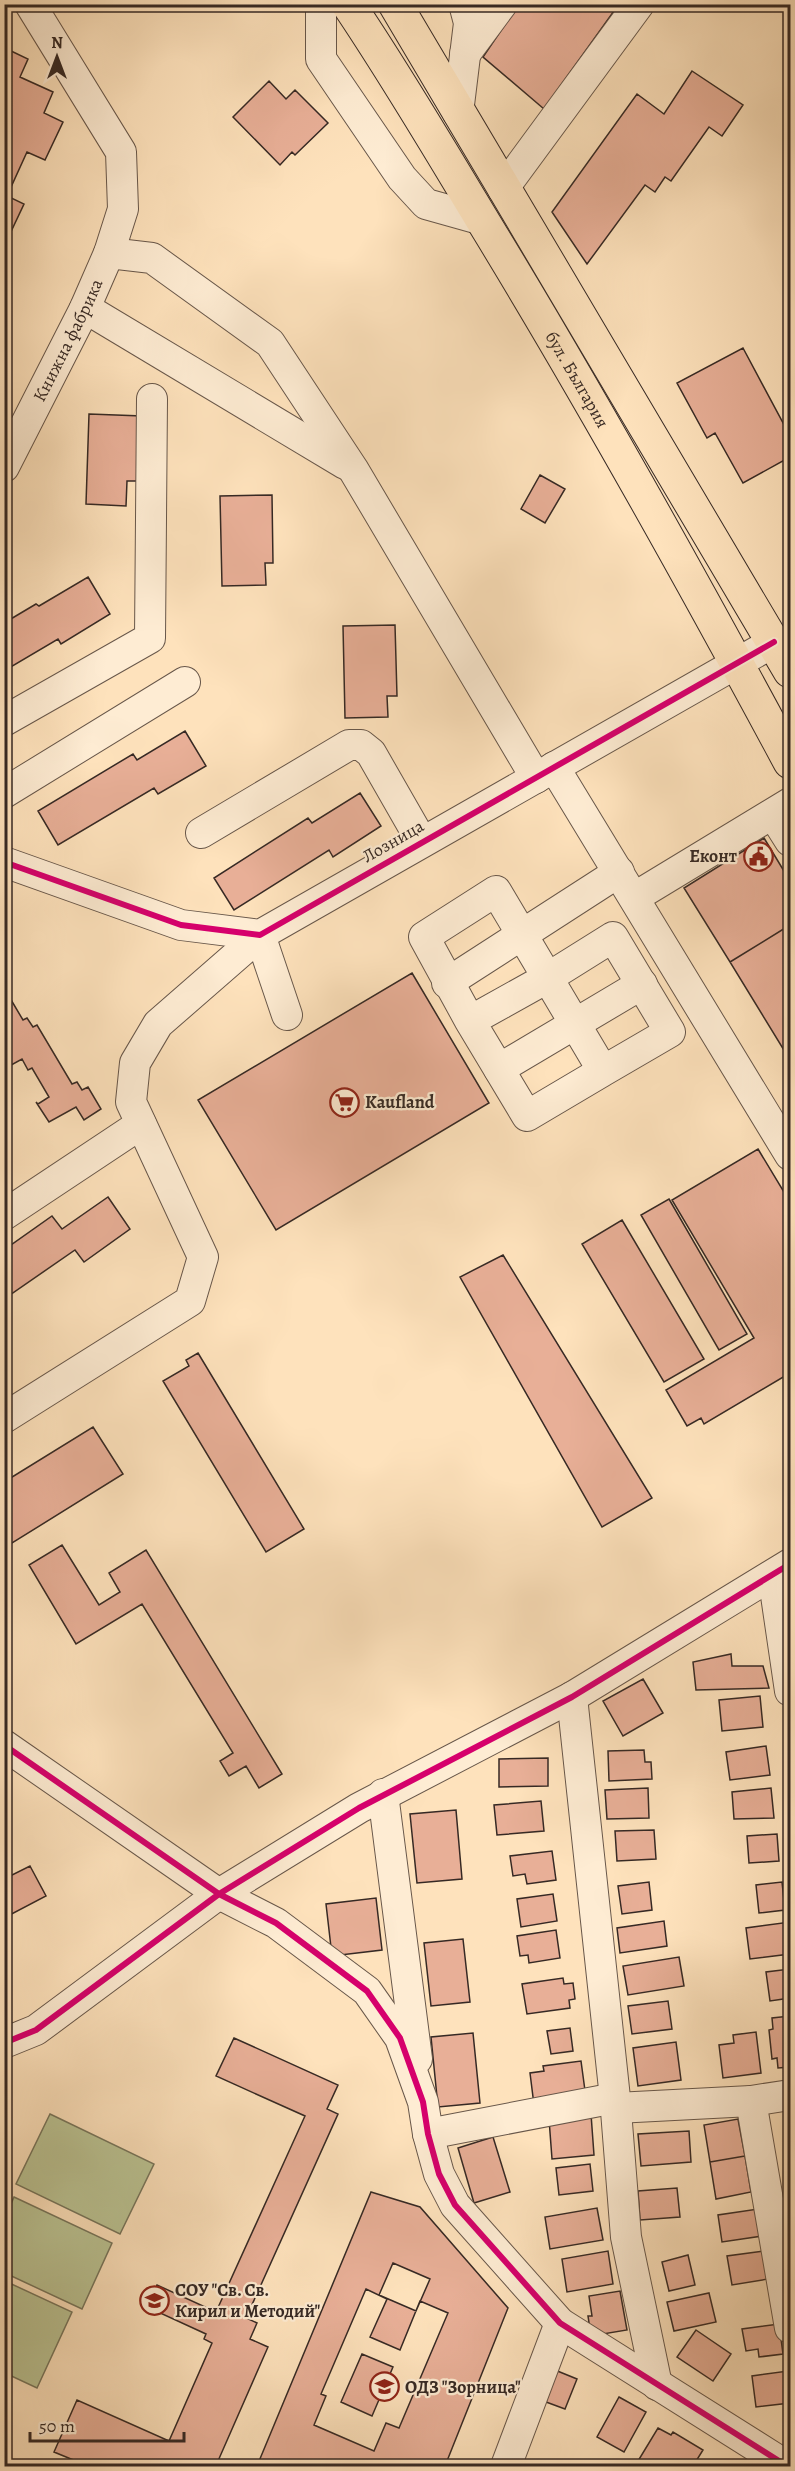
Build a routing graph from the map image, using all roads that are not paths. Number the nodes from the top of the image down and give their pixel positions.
1 (30, 4) edge
2 (321, 4) edge
3 (348, 4) edge
4 (395, 4) edge
5 (464, 4) edge
6 (502, 4) edge
7 (639, 4) edge
8 (465, 54) junction
9 (458, 113) junction
10 (503, 189) junction
11 (123, 209) junction
12 (483, 220) junction
13 (109, 253) junction
14 (152, 258) junction
15 (85, 308) junction
16 (152, 399) dead end
17 (4, 467) edge
18 (353, 469) junction
19 (774, 642) junction
20 (737, 663) junction
21 (790, 670) edge
22 (185, 682) dead end
23 (4, 721) edge
24 (790, 762) edge
25 (545, 772) junction
26 (4, 793) edge
27 (782, 809) edge
28 (201, 833) dead end
29 (790, 841) edge
30 (422, 842) junction
31 (4, 862) edge
32 (619, 872) junction
33 (635, 897) junction
34 (523, 934) junction
35 (260, 935) junction
36 (549, 978) junction
37 (447, 983) junction
38 (642, 984) junction
39 (288, 1015) dead end
40 (471, 1021) junction
41 (575, 1023) junction
42 (499, 1069) junction
43 (603, 1071) junction
44 (141, 1124) junction
45 (790, 1155) edge
46 (4, 1215) edge
47 (4, 1418) edge
48 (782, 1570) edge
49 (790, 1691) edge
50 (572, 1696) junction
51 (4, 1745) edge
52 (383, 1794) junction
53 (219, 1894) junction
54 (4, 2043) edge
55 (790, 2095) edge
56 (751, 2102) junction
57 (423, 2103) junction
58 (616, 2103) junction
59 (428, 2134) junction
60 (783, 2240) edge
61 (560, 2323) junction
62 (790, 2328) edge
63 (657, 2385) junction
64 (506, 2466) edge
65 (787, 2466) edge

1 - 11 street
2 - 12 street
3 - 12 main road, бул. България
4 - 9 main road, бул. България
5 - 8 street
6 - 8 street
7 - 10 street
8 - 9 street
9 - 10 main road, бул. България
10 - 19 main road, бул. България
11 - 13 street, Книжна фабрика
11 - 14 street
12 - 20 main road, бул. България
13 - 14 street
13 - 15 street, Книжна фабрика
14 - 18 street
15 - 17 street, Книжна фабрика
15 - 18 street
16 - 23 street
18 - 25 street
19 - 20 street, Лозница
19 - 21 main road, бул. България
20 - 24 main road, бул. България
20 - 25 street, Лозница
22 - 26 street
25 - 30 street, Лозница
25 - 32 street
27 - 29 street
27 - 33 street
28 - 30 street
30 - 35 street, Лозница
31 - 35 street
32 - 33 street
32 - 34 street
33 - 45 street
34 - 36 street
34 - 37 street
34 - 37 street
35 - 39 street
35 - 44 street, Лозница
36 - 38 street
36 - 40 street
36 - 41 street
37 - 40 street
38 - 41 street
38 - 43 street
40 - 42 street
41 - 42 street
41 - 43 street
42 - 43 street
44 - 46 street
44 - 47 street, Лозница
48 - 49 street
48 - 50 street
50 - 52 street
50 - 58 street
51 - 53 street
52 - 53 street
52 - 57 street
53 - 54 street
53 - 57 street
55 - 56 street
56 - 58 street
56 - 60 street
57 - 59 street
58 - 59 street
58 - 63 street
59 - 61 street
60 - 62 street
61 - 63 street
61 - 64 street
63 - 65 street

